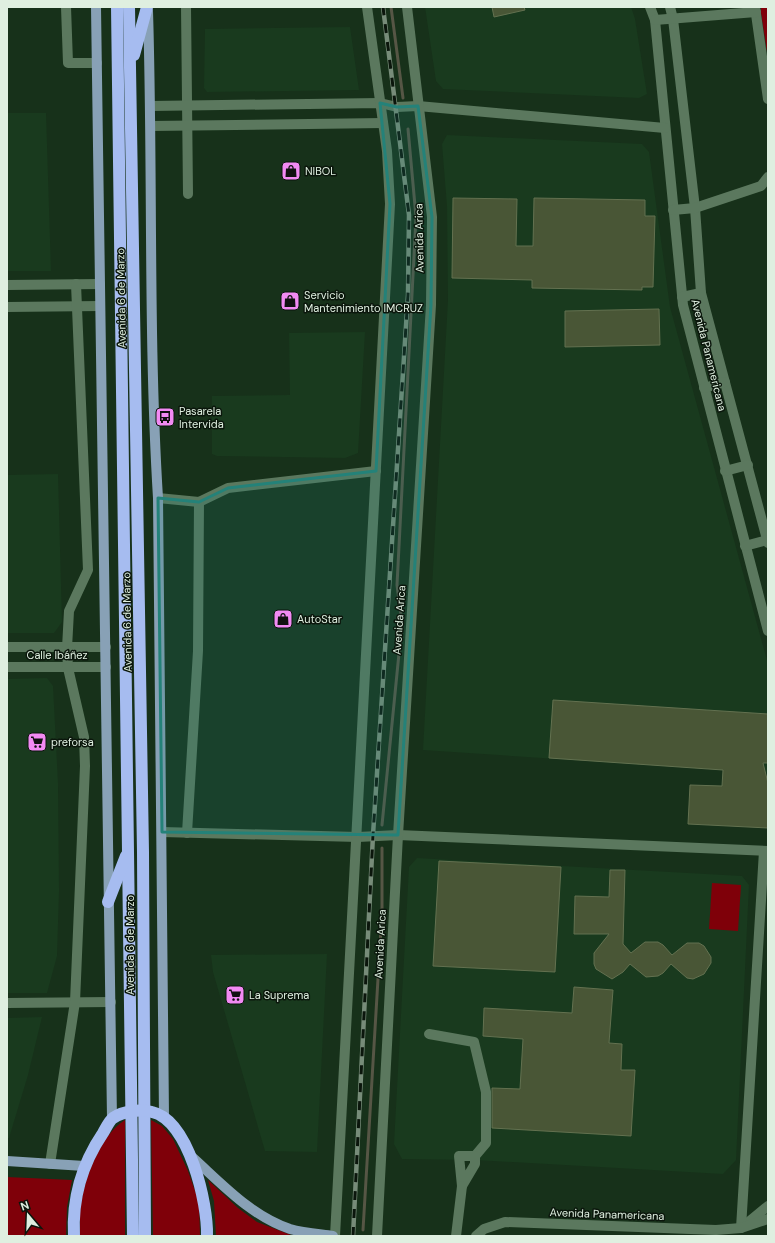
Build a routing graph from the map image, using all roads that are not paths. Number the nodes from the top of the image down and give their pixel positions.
1 (66, 7) edge
2 (96, 7) edge
3 (117, 7) edge
4 (129, 7) edge
5 (148, 7) edge
6 (186, 7) edge
7 (367, 7) edge
8 (407, 7) edge
9 (650, 7) edge
10 (670, 7) edge
11 (756, 9) edge
12 (673, 19) junction
13 (655, 20) junction
14 (97, 63) junction
15 (130, 70) junction
16 (768, 99) edge
17 (380, 103) junction
18 (188, 104) junction
19 (151, 106) junction
20 (418, 106) junction
21 (383, 123) junction
22 (151, 126) junction
23 (188, 126) junction
24 (665, 128) junction
25 (768, 177) edge
26 (188, 194) dead end
27 (695, 208) junction
28 (673, 210) junction
29 (76, 284) junction
30 (100, 284) junction
31 (7, 285) edge
32 (701, 293) junction
33 (682, 297) junction
34 (76, 306) junction
35 (100, 306) junction
36 (7, 307) edge
37 (725, 382) junction
38 (704, 388) junction
39 (748, 465) junction
40 (376, 471) junction
41 (725, 471) junction
42 (158, 498) junction
43 (199, 502) junction
44 (768, 542) edge
45 (745, 546) junction
46 (766, 617) edge
47 (768, 631) edge
48 (7, 647) edge
49 (106, 647) junction
50 (67, 648) junction
51 (7, 667) edge
52 (106, 667) junction
53 (68, 668) junction
54 (162, 832) junction
55 (187, 834) junction
56 (398, 835) junction
57 (358, 837) junction
58 (128, 851) junction
59 (766, 851) edge
60 (108, 902) junction
61 (75, 1002) junction
62 (111, 1002) junction
63 (7, 1003) edge
64 (429, 1034) dead end
65 (137, 1111) junction
66 (164, 1117) junction
67 (112, 1119) junction
68 (475, 1156) junction
69 (192, 1157) junction
70 (7, 1161) edge
71 (50, 1164) junction
72 (84, 1166) junction
73 (462, 1186) junction
74 (768, 1206) edge
75 (768, 1219) edge
76 (741, 1228) junction
77 (74, 1236) edge
78 (133, 1236) edge
79 (145, 1236) edge
80 (207, 1236) edge
81 (334, 1236) edge
82 (377, 1236) edge
83 (456, 1236) edge
84 (476, 1236) edge

1 - 14 street
2 - 14 main road, Avenida 6 de Marzo
3 - 58 highway, Avenida 6 de Marzo
4 - 15 highway, Avenida 6 de Marzo
5 - 15 highway
5 - 19 main road
6 - 18 street
7 - 17 street
8 - 20 street, Avenida Arica
9 - 13 street, Avenida Panamericana
10 - 12 street, Avenida Panamericana
11 - 12 street
11 - 16 street
12 - 13 street
12 - 27 street, Avenida Panamericana
13 - 24 street, Avenida Panamericana
14 - 30 main road, Avenida 6 de Marzo
15 - 65 highway, Avenida 6 de Marzo
17 - 18 street
17 - 20 street
17 - 21 street
18 - 19 street
18 - 23 street
19 - 22 main road
20 - 24 street
20 - 56 street, Avenida Arica
21 - 23 street
21 - 40 street
22 - 23 street
22 - 42 main road
23 - 26 street
24 - 28 street, Avenida Panamericana
25 - 27 street
27 - 28 street
27 - 32 street, Avenida Panamericana
28 - 33 street, Avenida Panamericana
29 - 30 street
29 - 31 street
29 - 34 street
30 - 35 main road, Avenida 6 de Marzo
32 - 33 street
32 - 37 street, Avenida Panamericana
33 - 38 street, Avenida Panamericana
34 - 35 street
34 - 36 street
34 - 50 street
35 - 49 main road, Avenida 6 de Marzo
37 - 38 street
37 - 39 street, Avenida Panamericana
38 - 41 street, Avenida Panamericana
39 - 41 street
39 - 44 street, Avenida Panamericana
40 - 43 street
40 - 57 street
41 - 45 street, Avenida Panamericana
42 - 43 street
42 - 54 main road
43 - 55 street
44 - 45 street
45 - 46 street, Avenida Panamericana
46 - 47 street, Avenida Panamericana
48 - 50 street, Calle Ibáñez
49 - 50 street, Calle Ibáñez
49 - 52 main road, Avenida 6 de Marzo
50 - 53 street
51 - 53 street, Calle Ibáñez
52 - 53 street, Calle Ibáñez
52 - 60 main road, Avenida 6 de Marzo
53 - 61 street
54 - 55 street
54 - 66 main road
55 - 57 street
56 - 57 street
56 - 59 street
56 - 82 street, Avenida Arica
57 - 81 street
58 - 60 highway
58 - 65 highway, Avenida 6 de Marzo
59 - 76 street
60 - 62 main road, Avenida 6 de Marzo
61 - 62 street
61 - 63 street
61 - 71 street
62 - 67 main road, Avenida 6 de Marzo
64 - 68 street
65 - 66 highway
65 - 67 highway
65 - 78 highway, Avenida 6 de Marzo
65 - 79 highway, Avenida 6 de Marzo
66 - 69 highway
67 - 72 highway
68 - 73 street
68 - 73 street
69 - 80 highway
69 - 81 main road
70 - 71 main road
71 - 72 main road
72 - 77 highway
73 - 83 street
74 - 76 street
75 - 76 street, Avenida Panamericana
76 - 84 street, Avenida Panamericana

